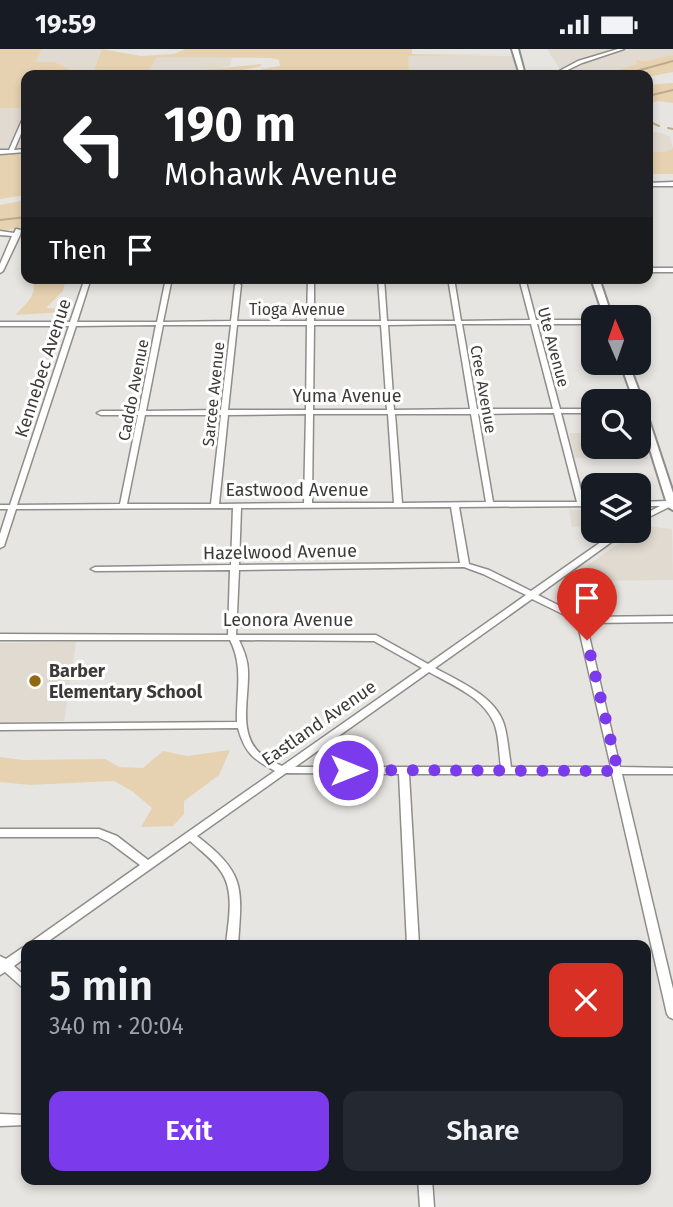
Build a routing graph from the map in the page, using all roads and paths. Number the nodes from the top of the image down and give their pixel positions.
1 (514, 49) edge
2 (622, 49) edge
3 (521, 70) edge
4 (563, 70) edge
5 (21, 128) edge
6 (21, 151) edge
7 (0, 152) edge
8 (10, 152) junction
9 (673, 184) edge
10 (653, 185) edge
11 (0, 233) edge
12 (653, 270) edge
13 (673, 270) edge
14 (0, 271) edge
15 (87, 284) edge
16 (168, 284) edge
17 (311, 284) edge
18 (381, 284) edge
19 (453, 284) edge
20 (524, 284) edge
21 (597, 284) edge
22 (238, 285) dead end
23 (604, 305) edge
24 (458, 322) junction
25 (533, 322) junction
26 (581, 322) edge
27 (234, 323) junction
28 (310, 323) junction
29 (384, 323) junction
30 (0, 324) edge
31 (74, 324) junction
32 (160, 324) junction
33 (557, 411) junction
34 (581, 411) edge
35 (308, 412) junction
36 (391, 412) junction
37 (475, 412) junction
38 (101, 413) dead end
39 (142, 413) junction
40 (226, 413) junction
41 (651, 439) edge
42 (651, 503) edge
43 (672, 503) edge
44 (398, 505) junction
45 (455, 505) junction
46 (490, 505) junction
47 (581, 505) joint
48 (215, 506) junction
49 (237, 506) junction
50 (308, 506) junction
51 (0, 507) edge
52 (13, 507) junction
53 (123, 507) junction
54 (651, 514) edge
55 (606, 543) edge
56 (0, 546) edge
57 (465, 565) junction
58 (235, 568) junction
59 (95, 569) dead end
60 (533, 595) junction
61 (673, 619) edge
62 (581, 620) junction
63 (232, 636) junction
64 (0, 637) edge
65 (428, 668) junction
66 (241, 725) junction
67 (0, 727) edge
68 (281, 770) junction
69 (506, 770) junction
70 (404, 771) junction
71 (618, 771) junction
72 (673, 771) edge
73 (0, 833) edge
74 (190, 836) junction
75 (147, 865) junction
76 (42, 940) edge
77 (233, 940) edge
78 (413, 940) edge
79 (21, 954) edge
80 (2, 965) edge
81 (21, 981) edge
82 (673, 1014) edge
83 (0, 1120) edge
84 (21, 1120) edge
85 (425, 1185) edge
86 (427, 1207) edge

1 - 3 main road
2 - 4 street
5 - 8 street
6 - 8 street
7 - 8 street
9 - 10 street
11 - 14 street
12 - 13 street
15 - 31 street, Kennebec Avenue
16 - 32 street, Caddo Avenue
17 - 28 street
18 - 29 street
19 - 24 street, Cree Avenue
20 - 25 street, Ute Avenue
21 - 23 main road
22 - 27 street, Sarcee Avenue
24 - 25 street, Tioga Avenue
24 - 29 street, Tioga Avenue
24 - 37 street, Cree Avenue
25 - 26 street, Tioga Avenue
25 - 33 street, Ute Avenue
27 - 28 street, Tioga Avenue
27 - 32 street, Tioga Avenue
27 - 40 street, Sarcee Avenue
28 - 29 street, Tioga Avenue
28 - 35 street
29 - 36 street
30 - 31 street, Tioga Avenue
31 - 32 street, Tioga Avenue
31 - 52 street, Kennebec Avenue
32 - 39 street, Caddo Avenue
33 - 34 street, Yuma Avenue
33 - 37 street, Yuma Avenue
33 - 47 street, Ute Avenue
35 - 36 street, Yuma Avenue
35 - 40 street, Yuma Avenue
35 - 50 street
36 - 37 street, Yuma Avenue
36 - 44 street
37 - 46 street, Cree Avenue
38 - 39 street, Yuma Avenue
39 - 40 street, Yuma Avenue
39 - 53 street, Caddo Avenue
40 - 48 street, Sarcee Avenue
41 - 43 main road
42 - 43 street
43 - 54 street
44 - 45 street, Eastwood Avenue
44 - 50 street, Eastwood Avenue
45 - 46 street, Eastwood Avenue
45 - 57 street
46 - 47 street, Eastwood Avenue
48 - 49 street, Eastwood Avenue
48 - 53 street, Eastwood Avenue
49 - 50 street, Eastwood Avenue
49 - 58 street
51 - 52 street, Eastwood Avenue
52 - 53 street, Eastwood Avenue
52 - 56 street, Kennebec Avenue
55 - 60 street, Eastland Avenue
57 - 58 street, Hazelwood Avenue
57 - 60 street
58 - 59 street, Hazelwood Avenue
58 - 63 street
60 - 62 street
60 - 65 street, Eastland Avenue
61 - 62 street
62 - 71 street
63 - 64 street, Leonora Avenue
63 - 65 street, Leonora Avenue
63 - 66 street
65 - 68 street, Eastland Avenue
65 - 69 street, Leonora Avenue
66 - 67 street
66 - 68 street
68 - 70 street
68 - 74 street, Eastland Avenue
69 - 70 street
69 - 71 street
70 - 78 street
71 - 72 street
71 - 82 street
73 - 75 street
74 - 75 street, Eastland Avenue
74 - 77 street
75 - 76 street, Eastland Avenue
79 - 80 street
80 - 81 street
83 - 84 street
85 - 86 street

